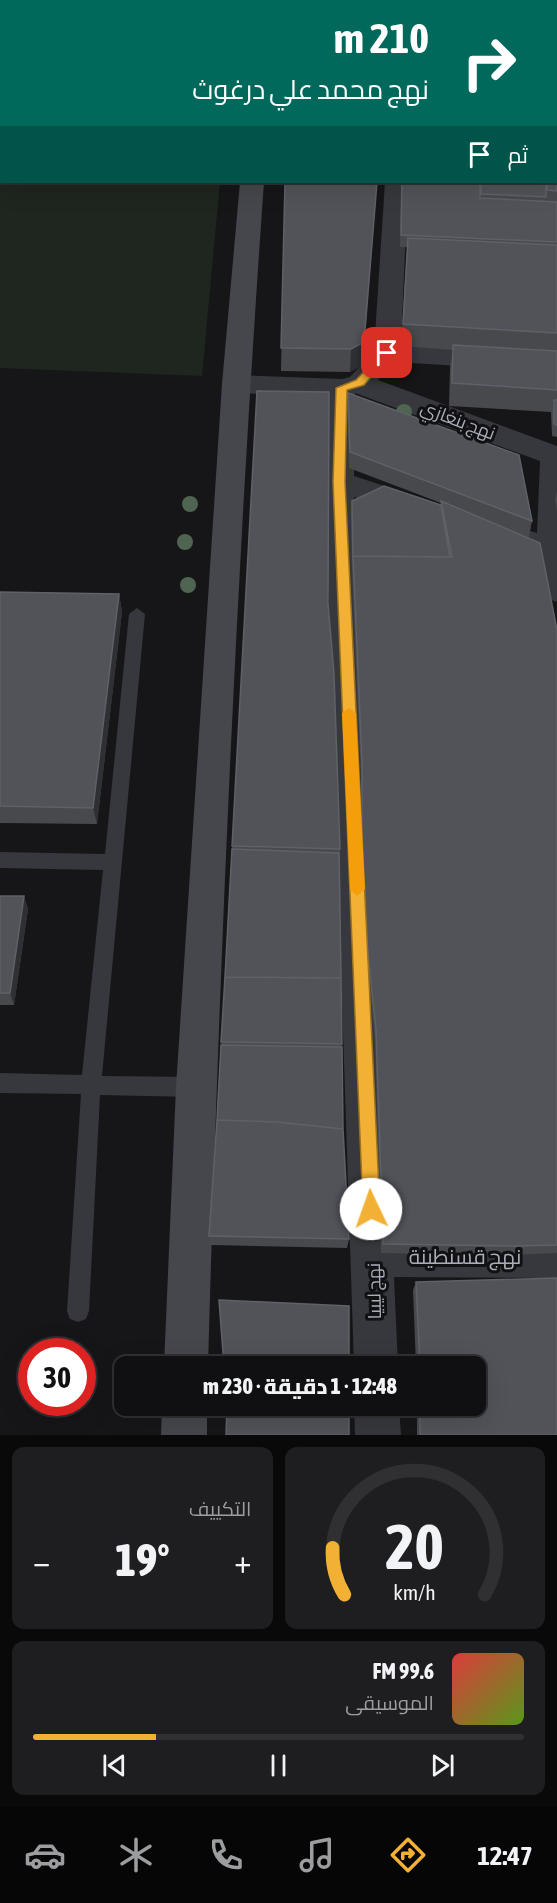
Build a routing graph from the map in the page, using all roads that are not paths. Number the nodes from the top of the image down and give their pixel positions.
1 (252, 183) edge
2 (396, 183) edge
3 (387, 353) junction
4 (557, 363) edge
5 (236, 384) junction
6 (351, 385) junction
7 (556, 457) edge
8 (339, 482) junction
9 (440, 514) edge
10 (473, 524) edge
11 (551, 549) junction
12 (557, 591) edge
13 (137, 614) dead end
14 (0, 860) edge
15 (113, 862) junction
16 (0, 1083) edge
17 (92, 1086) junction
18 (196, 1087) junction
19 (373, 1256) junction
20 (557, 1257) edge
21 (78, 1311) dead end
22 (186, 1356) edge
23 (376, 1356) edge
24 (185, 1416) edge
25 (377, 1416) edge
26 (184, 1435) edge
27 (378, 1435) edge

1 - 5 street
2 - 3 street
3 - 4 street
3 - 6 street
5 - 6 street, نهج بنغازي
5 - 18 street
6 - 7 street, نهج بنغازي
6 - 8 street, نهج ليبيا
7 - 11 street
8 - 9 street
8 - 19 street, نهج ليبيا
10 - 11 street
11 - 12 street
13 - 15 lane
14 - 15 lane
15 - 17 lane
16 - 17 lane
17 - 18 lane
17 - 21 lane
18 - 22 street
19 - 20 street, نهج قسنطينة
19 - 23 street, نهج ليبيا
24 - 26 street
25 - 27 street

